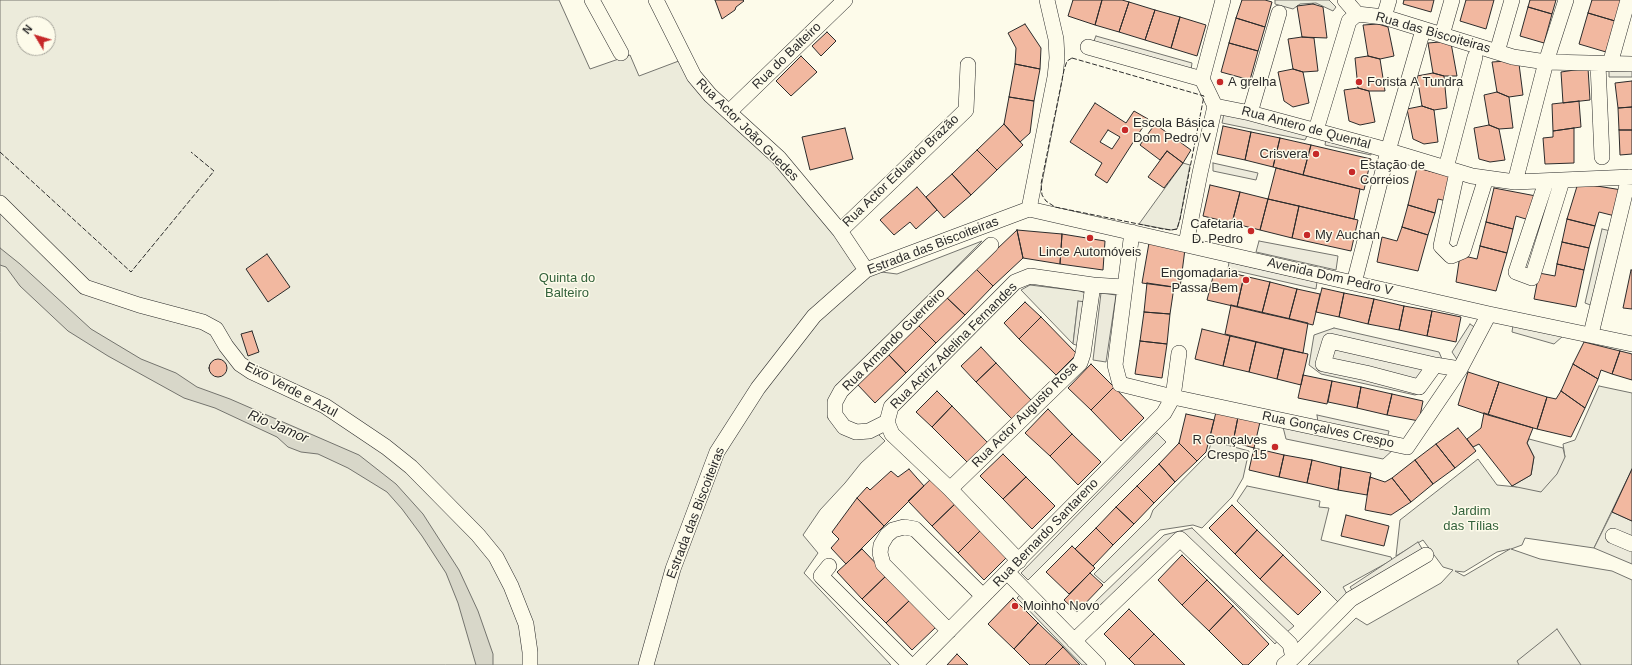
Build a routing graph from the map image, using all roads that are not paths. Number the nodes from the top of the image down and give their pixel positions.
1 (592, 0) edge
2 (656, 0) edge
3 (846, 0) edge
4 (1047, 0) edge
5 (1223, 0) edge
6 (1345, 0) edge
7 (1389, 0) edge
8 (1452, 0) edge
9 (1512, 0) edge
10 (1566, 0) edge
11 (1629, 2) edge
12 (1279, 13) dead end
13 (1357, 14) junction
14 (1384, 17) junction
15 (1423, 30) junction
16 (1442, 35) junction
17 (1088, 47) dead end
18 (1497, 52) junction
19 (621, 53) dead end
20 (1475, 58) dead end
21 (1546, 62) junction
22 (1604, 64) junction
23 (1632, 64) edge
24 (968, 65) dead end
25 (1202, 79) junction
26 (1216, 106) junction
27 (729, 112) junction
28 (1250, 113) junction
29 (1316, 130) junction
30 (1388, 151) junction
31 (1602, 157) dead end
32 (1452, 170) junction
33 (1631, 177) edge
34 (1486, 178) junction
35 (1562, 181) junction
36 (1515, 182) junction
37 (1546, 182) junction
38 (0, 203) edge
39 (1029, 209) junction
40 (840, 231) junction
41 (1132, 232) junction
42 (991, 244) dead end
43 (1186, 244) junction
44 (866, 270) junction
45 (1354, 283) junction
46 (1093, 285) junction
47 (1124, 288) junction
48 (1489, 314) junction
49 (1591, 334) junction
50 (1632, 344) edge
51 (1179, 353) dead end
52 (1434, 365) junction
53 (1460, 369) junction
54 (1173, 398) junction
55 (887, 422) junction
56 (950, 489) junction
57 (1613, 536) dead end
58 (1632, 544) edge
59 (1426, 555) dead end
60 (1019, 561) junction
61 (829, 566) dead end
62 (1008, 573) junction
63 (983, 596) junction
64 (949, 631) junction
65 (1074, 641) junction
66 (1288, 662) edge
67 (530, 665) edge
68 (646, 665) edge
69 (910, 665) edge
70 (915, 665) edge
71 (1098, 665) edge

1 - 19 street
2 - 27 street, Rua Actor João Guedes
3 - 27 street, Rua do Balteiro
4 - 39 street
5 - 25 street
6 - 13 street
7 - 14 street
8 - 16 street
9 - 18 street
10 - 21 street
11 - 22 street
12 - 28 street
13 - 14 street, Rua das Biscoiteiras
13 - 29 street, Rua das Biscoiteiras
14 - 15 street, Rua das Biscoiteiras
15 - 16 street, Rua das Biscoiteiras
15 - 30 street
16 - 18 street, Rua das Biscoiteiras
17 - 25 street
18 - 21 street, Rua das Biscoiteiras
20 - 32 street
21 - 22 street, Rua das Biscoiteiras
21 - 36 street
22 - 23 street, Rua das Biscoiteiras
22 - 31 street
24 - 40 street, Rua Actor Eduardo Brazão
25 - 26 street
26 - 28 street, Rua Antero de Quental
26 - 43 street
27 - 40 street, Rua Actor João Guedes
28 - 29 street, Rua Antero de Quental
29 - 30 street, Rua Antero de Quental
30 - 32 street, Rua Antero de Quental
30 - 45 street
32 - 34 street, Rua Antero de Quental
32 - 34 street
33 - 35 street, Rua Antero de Quental
33 - 49 street
34 - 36 street, Rua Antero de Quental
35 - 37 street, Rua Antero de Quental
35 - 37 street
36 - 37 street, Rua Antero de Quental
38 - 67 street, Eixo Verde e Azul
39 - 41 street, Avenida Dom Pedro V
39 - 44 street, Estrada das Biscoiteiras
40 - 44 street, Rua Actor João Guedes
41 - 43 street, Avenida Dom Pedro V
41 - 47 street
42 - 55 street, Rua Armando Guerreiro
43 - 45 street, Avenida Dom Pedro V
44 - 68 street, Estrada das Biscoiteiras
45 - 48 street, Avenida Dom Pedro V
46 - 47 street, Rua Actriz Adelina Fernandes
46 - 55 street, Rua Actriz Adelina Fernandes
46 - 56 street, Rua Actor Augusto Rosa
47 - 54 street, Rua Gonçalves Crespo
48 - 49 street, Avenida Dom Pedro V
48 - 53 street, Rua Gonçalves Crespo
49 - 50 street, Avenida Dom Pedro V
51 - 54 street
52 - 52 street
52 - 53 street
53 - 54 street, Rua Gonçalves Crespo
54 - 60 street, Rua Bernardo Santareno
55 - 56 street, Rua Actriz Adelina Fernandes
56 - 60 street, Rua Actriz Adelina Fernandes
57 - 58 street
59 - 66 street
60 - 62 street, Rua Bernardo Santareno
61 - 69 street
62 - 63 street, Rua Bernardo Santareno
62 - 65 street
63 - 64 street, Rua Bernardo Santareno
63 - 64 street
64 - 70 street, Rua Bernardo Santareno
65 - 66 street
65 - 71 street

